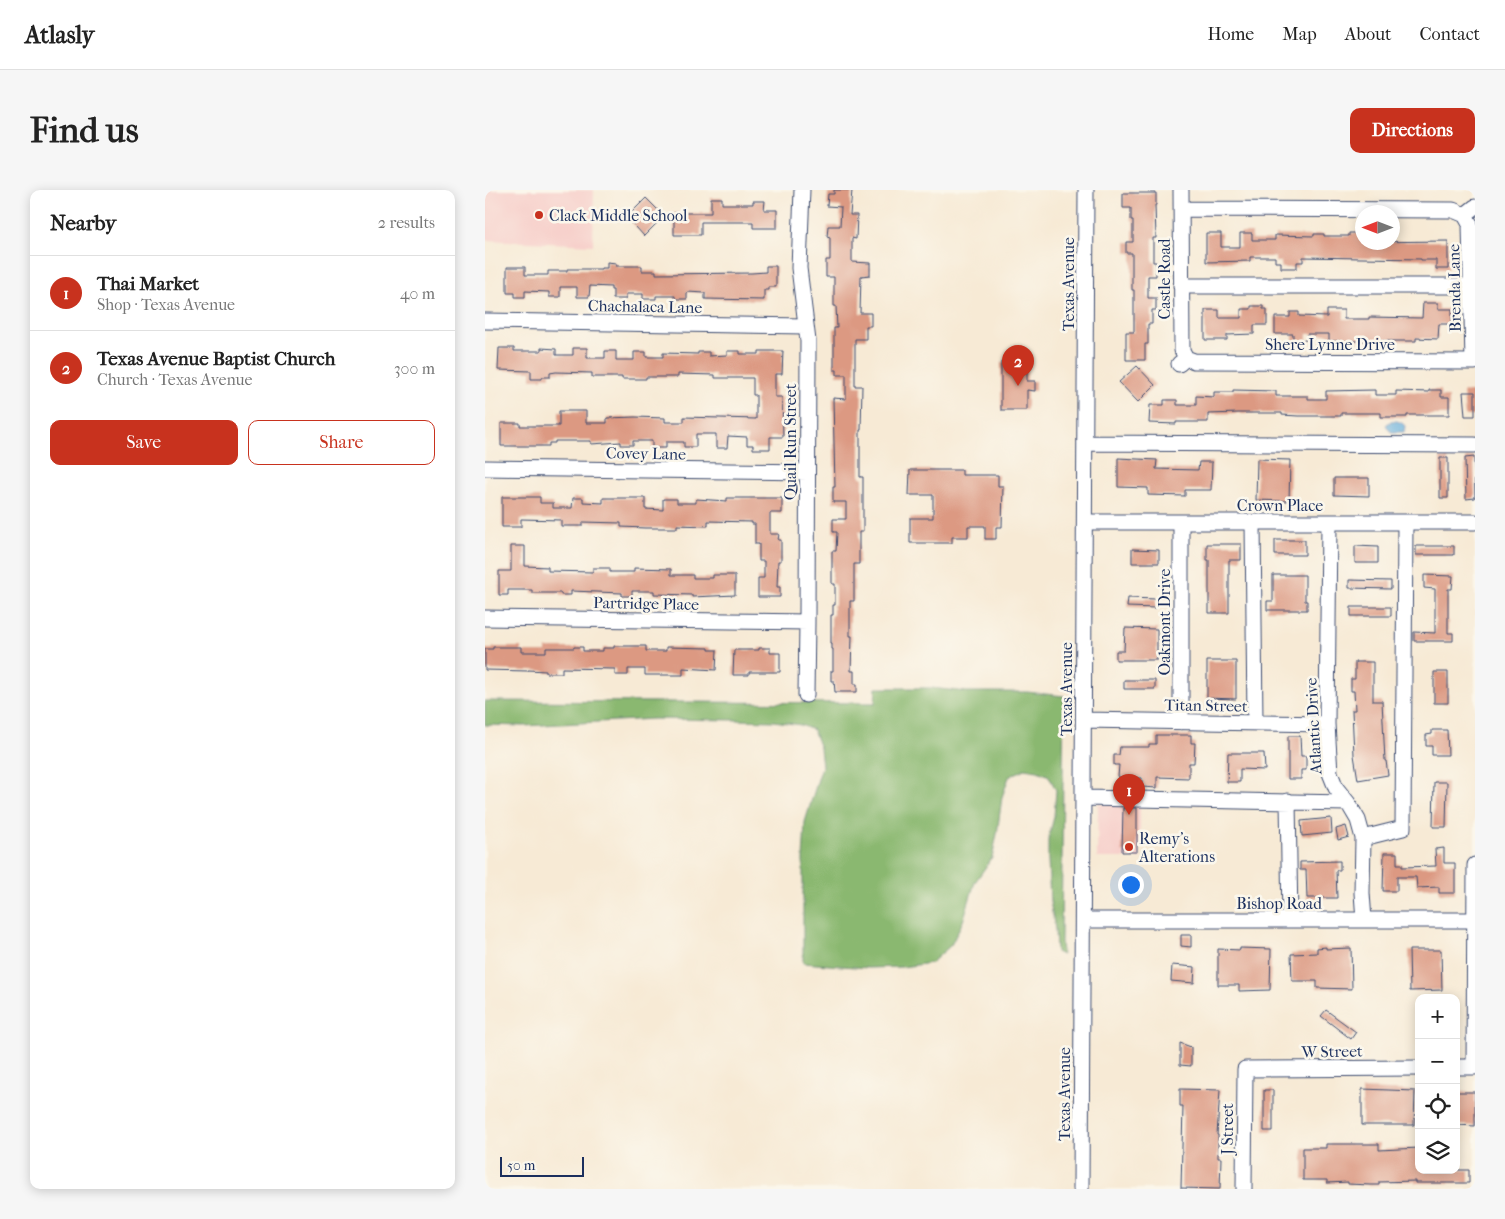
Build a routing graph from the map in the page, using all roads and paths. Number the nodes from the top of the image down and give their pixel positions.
1 (802, 190) edge
2 (1086, 190) edge
3 (1181, 190) edge
4 (1181, 209) junction
5 (1470, 211) edge
6 (1181, 286) junction
7 (1471, 286) junction
8 (485, 321) edge
9 (805, 326) junction
10 (1183, 361) joint
11 (1474, 362) edge
12 (1085, 443) junction
13 (1475, 445) edge
14 (485, 468) edge
15 (807, 472) junction
16 (1085, 522) junction
17 (1181, 522) junction
18 (1253, 522) junction
19 (1329, 522) junction
20 (1405, 522) junction
21 (1475, 522) edge
22 (485, 618) edge
23 (807, 622) junction
24 (806, 695) dead end
25 (1084, 720) junction
26 (1181, 722) junction
27 (1255, 723) junction
28 (1327, 724) junction
29 (1084, 798) junction
30 (1288, 801) junction
31 (1348, 803) junction
32 (1363, 838) junction
33 (1475, 865) edge
34 (1083, 920) junction
35 (1291, 920) junction
36 (1364, 920) junction
37 (1475, 920) edge
38 (1460, 1067) edge
39 (1474, 1067) edge
40 (1415, 1068) edge
41 (1245, 1069) joint
42 (1081, 1189) edge
43 (1244, 1189) edge

1 - 9 street, Quail Run Street
2 - 12 street, Texas Avenue
3 - 4 street, Castle Road
4 - 5 street, Brenda Lane
4 - 6 street, Castle Road
5 - 7 street, Brenda Lane
6 - 7 street
6 - 10 street, Castle Road
7 - 11 street, Brenda Lane
8 - 9 street, Chachalaca Lane
9 - 15 street, Quail Run Street
10 - 11 street, Shere Lynne Drive
12 - 13 street
12 - 16 street, Texas Avenue
14 - 15 street, Covey Lane
15 - 23 street, Quail Run Street
16 - 17 street, Crown Place
16 - 25 street, Texas Avenue
17 - 18 street, Crown Place
17 - 26 street, Oakmont Drive
18 - 19 street, Crown Place
18 - 27 street
19 - 20 street, Crown Place
19 - 28 street, Atlantic Drive
20 - 21 street, Crown Place
20 - 32 street
22 - 23 street, Partridge Place
23 - 24 street, Quail Run Street
25 - 26 street, Titan Street
25 - 29 street, Texas Avenue
26 - 27 street, Titan Street
27 - 28 street, Titan Street
28 - 31 street, Atlantic Drive
29 - 30 street
29 - 34 street, Texas Avenue
30 - 31 street
30 - 35 street
31 - 32 street, Atlantic Drive
32 - 36 street, Atlantic Drive
33 - 37 street
34 - 35 street, Bishop Road
34 - 42 street, Texas Avenue
35 - 36 street, Bishop Road
36 - 37 street, Bishop Road
37 - 39 street
38 - 39 street
40 - 41 street, W Street
41 - 43 street, J Street

